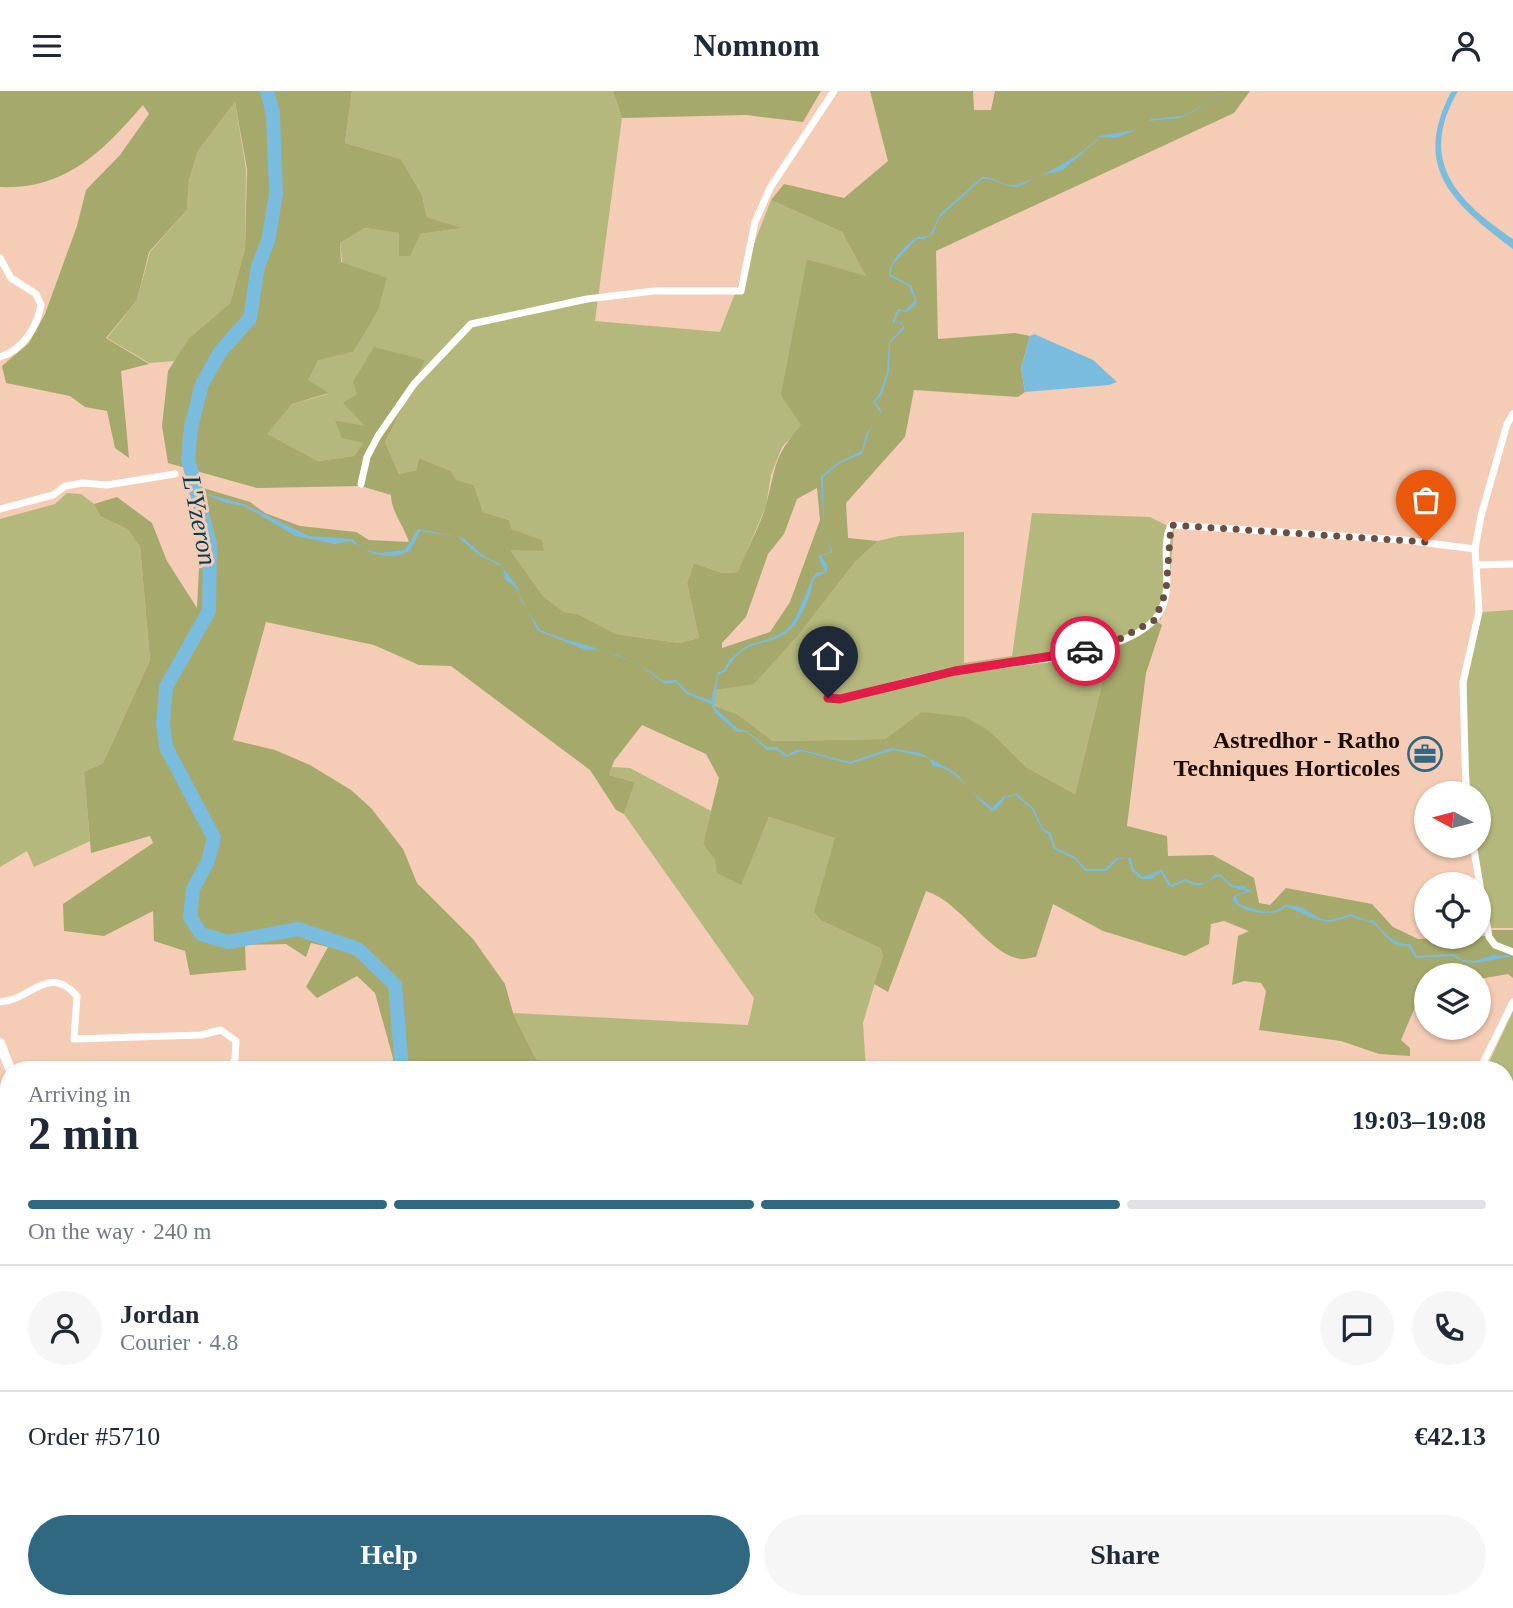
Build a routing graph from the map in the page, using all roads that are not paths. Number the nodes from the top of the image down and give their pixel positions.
1 (834, 91) edge
2 (0, 258) edge
3 (0, 357) edge
4 (1513, 415) edge
5 (175, 474) dead end
6 (361, 484) dead end
7 (0, 509) edge
8 (1475, 549) junction
9 (1513, 564) edge
10 (1477, 565) junction
11 (828, 698) dead end
12 (1466, 781) edge
13 (1475, 858) edge
14 (1513, 952) edge
15 (0, 1002) edge
16 (1513, 1002) edge
17 (0, 1043) edge
18 (6, 1061) edge
19 (234, 1061) edge
20 (1484, 1061) edge

1 - 6 street
2 - 3 street
4 - 8 street
5 - 7 street
8 - 10 street
8 - 11 street
9 - 10 street
10 - 12 street
13 - 14 street
15 - 19 street
16 - 20 street
17 - 18 main road

